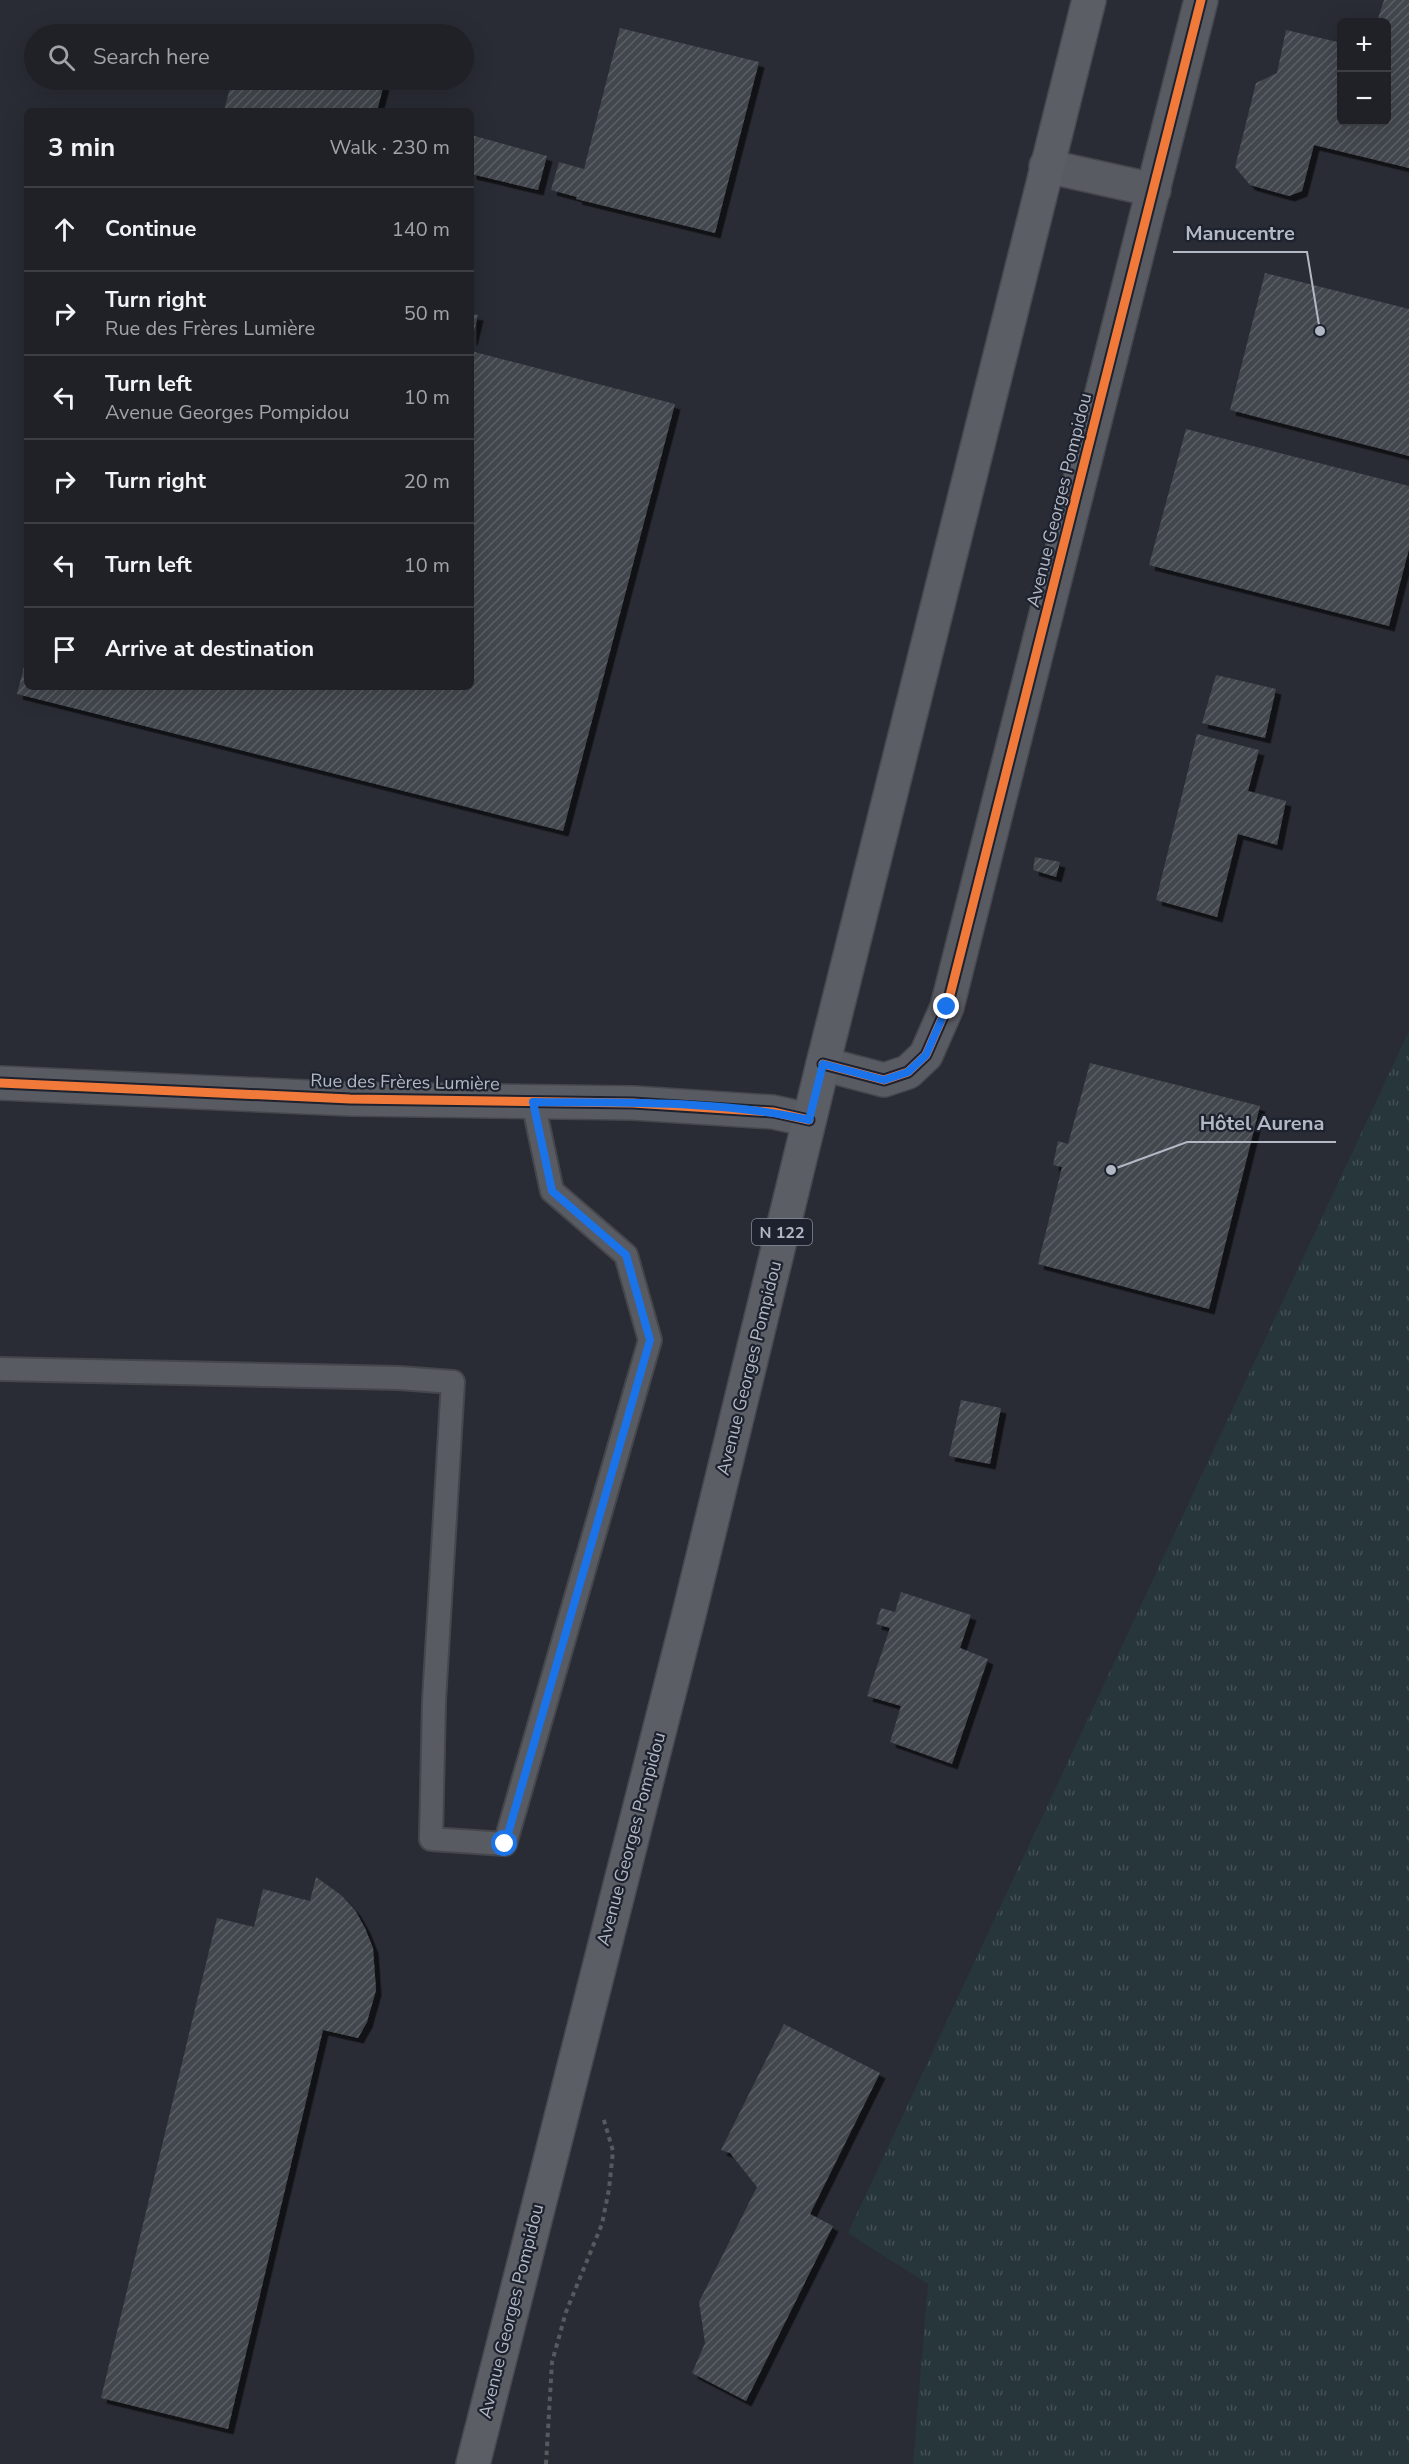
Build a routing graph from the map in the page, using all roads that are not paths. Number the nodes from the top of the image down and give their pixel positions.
1 (1089, 0) edge
2 (1202, 0) edge
3 (1046, 166) junction
4 (1154, 190) junction
5 (823, 1064) junction
6 (0, 1083) edge
7 (533, 1102) junction
8 (809, 1120) junction
9 (0, 1369) edge
10 (473, 2464) edge

1 - 3 main road, Avenue Georges Pompidou / N 122
2 - 4 street, Avenue Georges Pompidou
3 - 4 street
3 - 5 main road, Avenue Georges Pompidou / N 122
4 - 5 street, Avenue Georges Pompidou
5 - 8 main road, Avenue Georges Pompidou / N 122
6 - 7 street, Rue des Frères Lumière
7 - 8 street, Rue des Frères Lumière
7 - 9 lane
8 - 10 main road, Avenue Georges Pompidou / N 122

